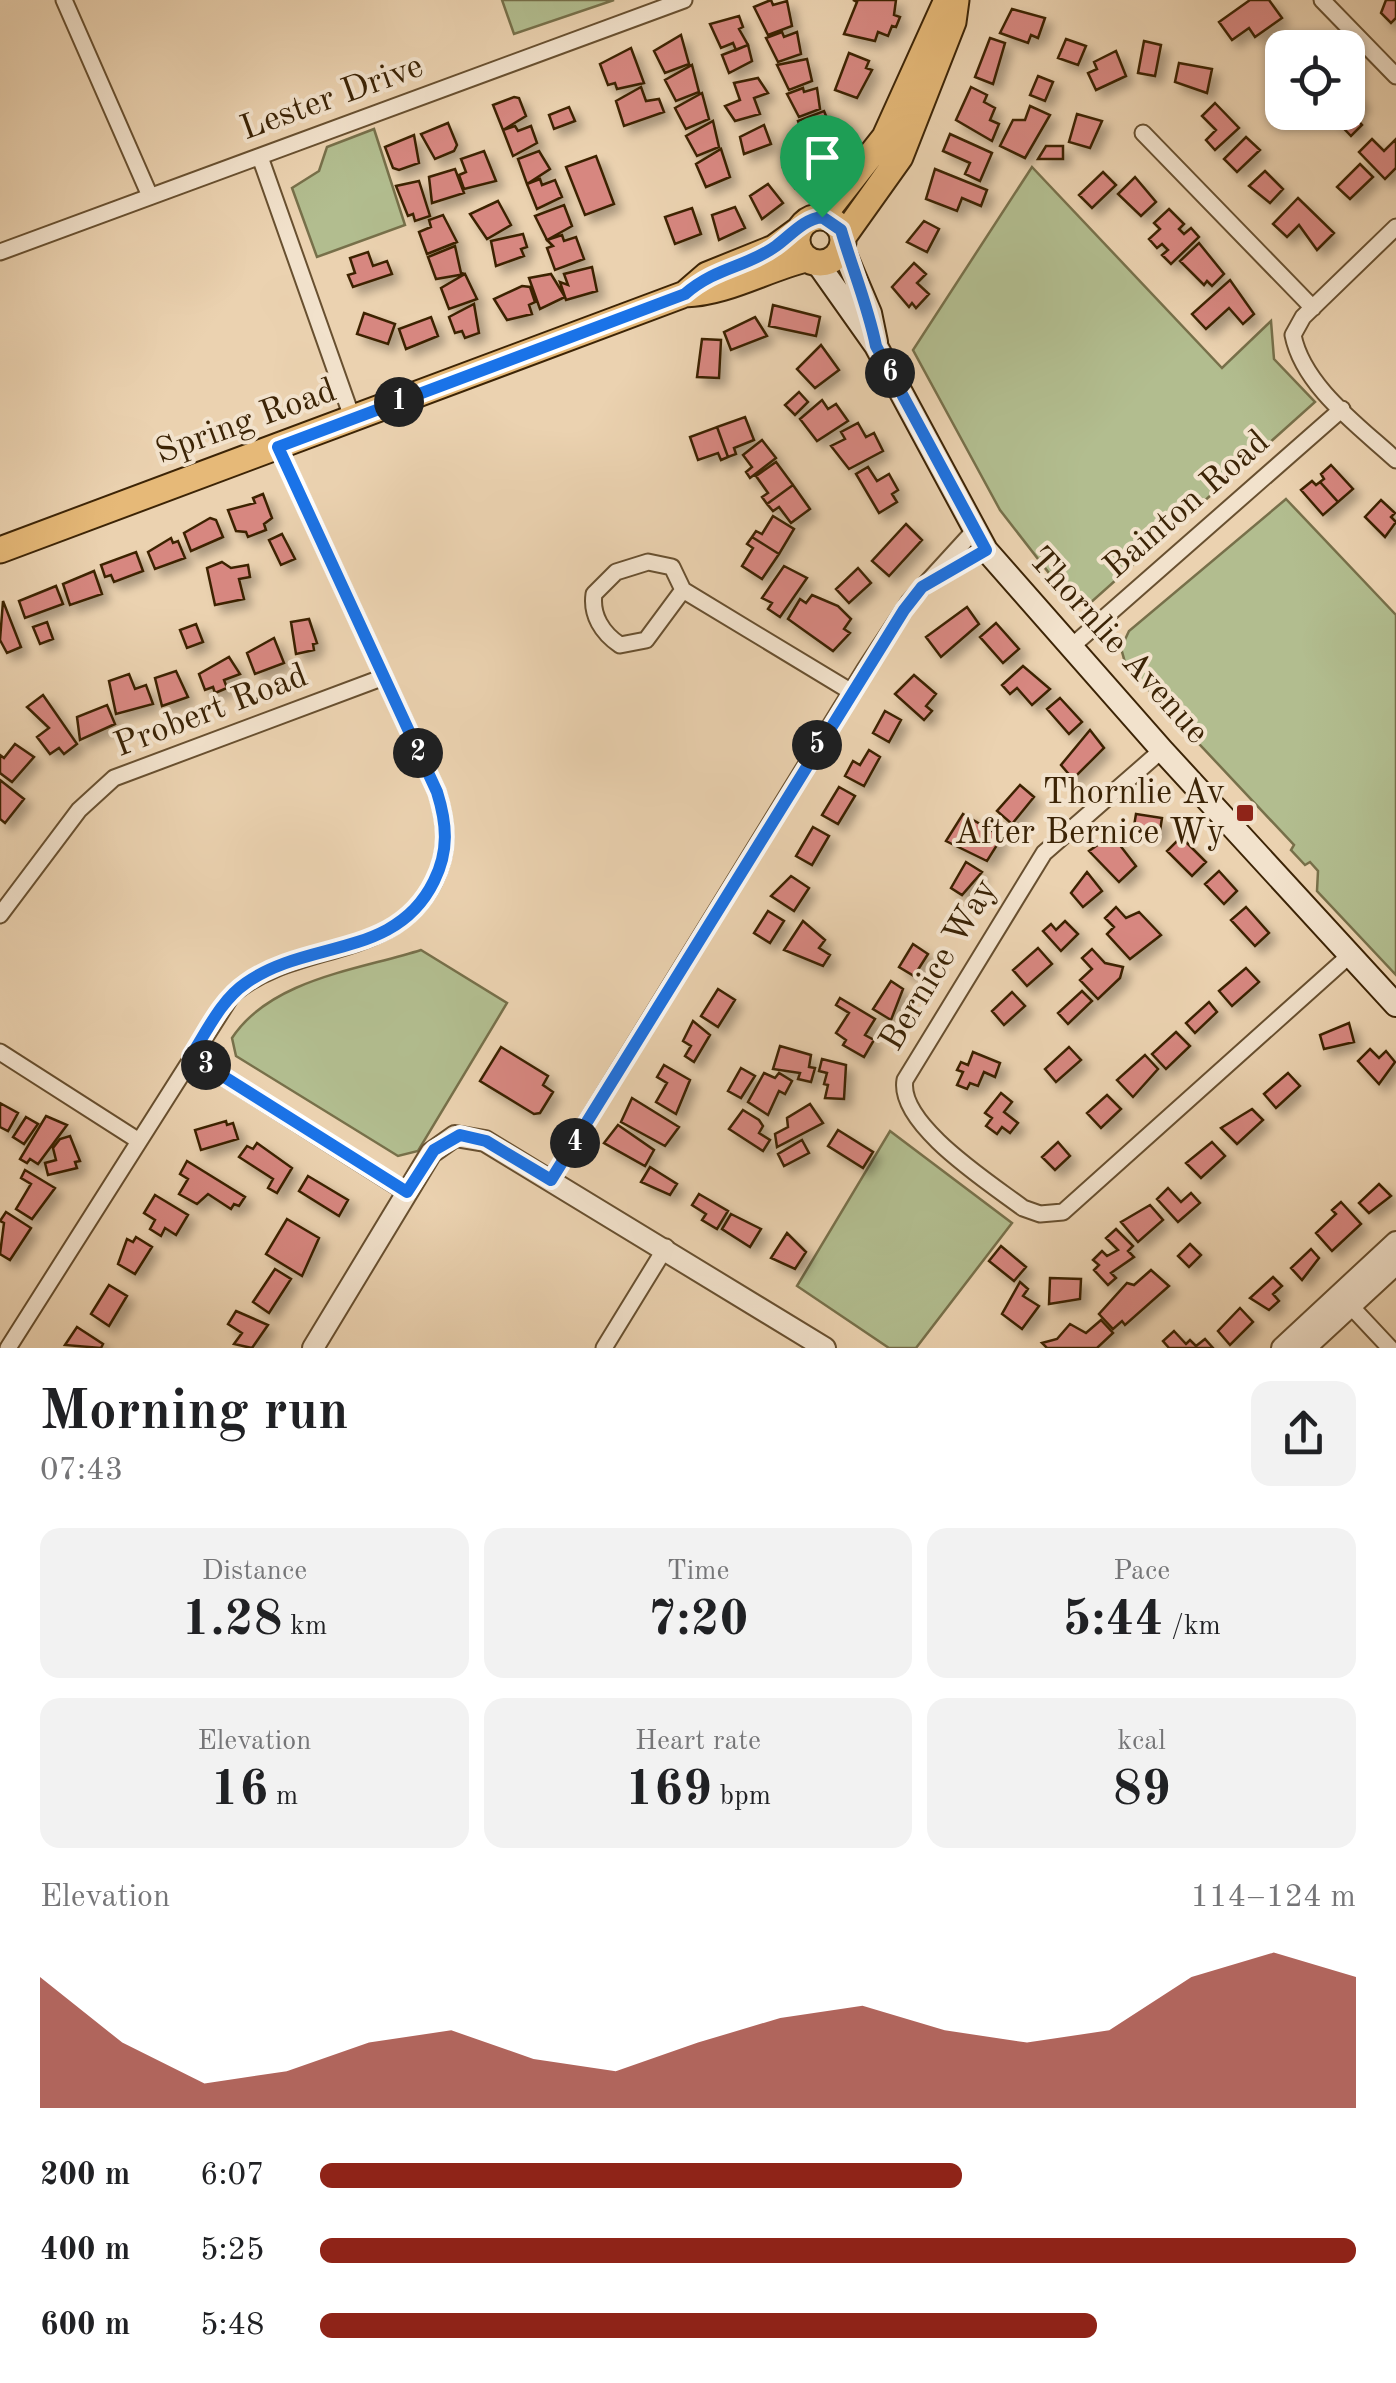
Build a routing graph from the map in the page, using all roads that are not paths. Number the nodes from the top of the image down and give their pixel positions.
1 (64, 0) edge
2 (684, 0) edge
3 (947, 0) edge
4 (956, 0) edge
5 (1322, 0) edge
6 (1396, 76) edge
7 (1143, 132) dead end
8 (260, 157) junction
9 (150, 196) junction
10 (811, 223) junction
11 (1396, 227) edge
12 (843, 242) junction
13 (0, 252) edge
14 (812, 262) junction
15 (685, 294) junction
16 (1313, 308) junction
17 (876, 346) junction
18 (1342, 409) junction
19 (353, 420) junction
20 (278, 447) junction
21 (1396, 460) edge
22 (980, 541) junction
23 (0, 550) edge
24 (682, 590) junction
25 (1071, 647) junction
26 (384, 677) junction
27 (850, 692) junction
28 (1162, 750) junction
29 (0, 915) edge
30 (1351, 954) junction
31 (1396, 1005) edge
32 (0, 1052) edge
33 (191, 1056) junction
34 (139, 1141) junction
35 (551, 1180) junction
36 (407, 1192) junction
37 (1396, 1242) edge
38 (666, 1247) junction
39 (1396, 1264) edge
40 (1345, 1300) junction
41 (8, 1348) edge
42 (313, 1348) edge
43 (604, 1348) edge
44 (825, 1348) edge
45 (1282, 1348) edge
46 (1305, 1348) edge
47 (1390, 1348) edge

1 - 9 street
2 - 8 street, Lester Drive
3 - 10 main road, Spring Road
4 - 12 main road, Spring Road
5 - 6 street
7 - 16 street
8 - 9 street, Lester Drive
8 - 19 street
9 - 13 street, Lester Drive
10 - 12 main road
10 - 14 main road
10 - 15 main road, Spring Road
11 - 16 street
12 - 14 main road, Spring Road
12 - 17 main road, Thornlie Avenue
14 - 15 main road, Spring Road
14 - 17 main road, Thornlie Avenue
15 - 19 main road, Spring Road
16 - 18 street
17 - 22 main road, Thornlie Avenue
18 - 21 street
18 - 25 street, Bainton Road
19 - 20 main road, Spring Road
20 - 23 main road, Spring Road
20 - 26 street
22 - 25 main road, Thornlie Avenue
22 - 27 street
24 - 24 street
24 - 27 street
25 - 28 main road, Thornlie Avenue
26 - 29 street, Probert Road
26 - 33 street
27 - 35 street
28 - 30 main road, Thornlie Avenue
28 - 30 street, Bernice Way
30 - 31 main road, Thornlie Avenue
32 - 34 street
33 - 34 street
33 - 36 street
34 - 41 street
35 - 36 street
35 - 38 street
36 - 42 street
37 - 40 street
38 - 43 street
38 - 44 street
39 - 40 street
40 - 45 street
40 - 46 street
40 - 47 street

